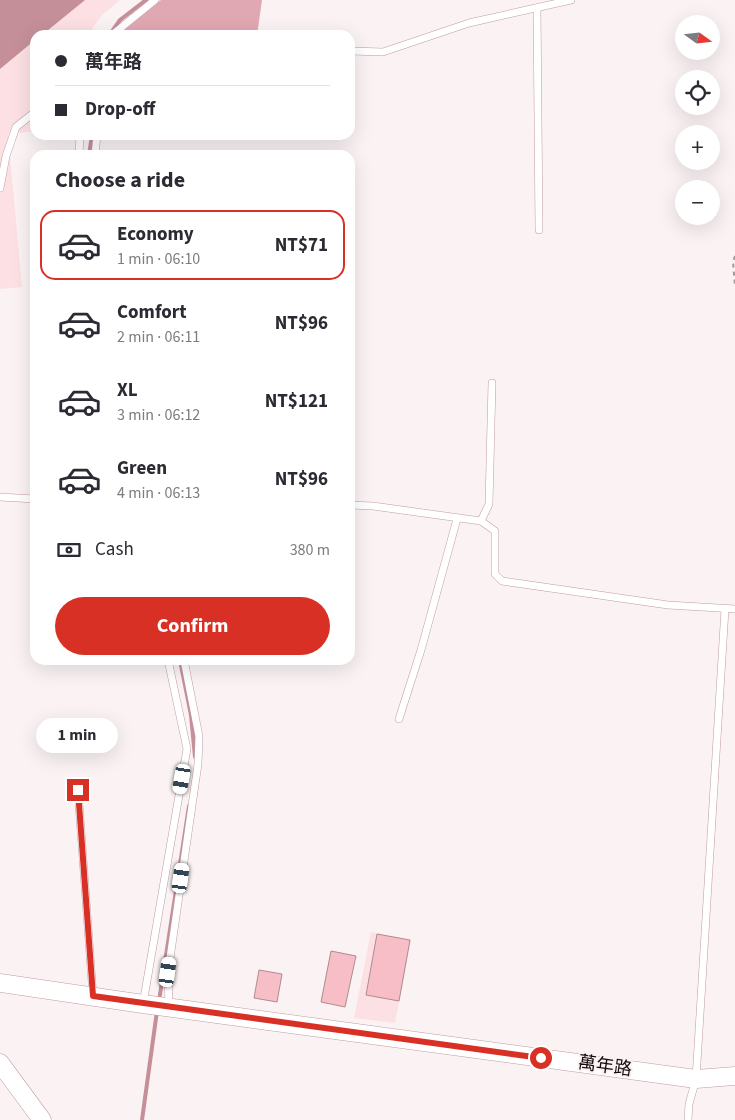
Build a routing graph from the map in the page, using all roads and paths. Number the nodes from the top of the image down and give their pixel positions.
1 (155, 0) edge
2 (571, 0) edge
3 (537, 8) junction
4 (118, 30) edge
5 (355, 51) edge
6 (30, 116) edge
7 (0, 188) edge
8 (539, 230) dead end
9 (735, 256) edge
10 (735, 286) edge
11 (492, 383) dead end
12 (0, 497) edge
13 (30, 499) edge
14 (355, 505) edge
15 (457, 519) junction
16 (481, 521) junction
17 (725, 609) junction
18 (735, 609) edge
19 (169, 665) edge
20 (185, 665) edge
21 (398, 718) dead end
22 (78, 790) dead end
23 (0, 983) edge
24 (93, 996) junction
25 (143, 1004) junction
26 (169, 1008) junction
27 (0, 1063) edge
28 (735, 1076) edge
29 (696, 1079) junction
30 (42, 1120) edge
31 (688, 1120) edge

1 - 4 lane
2 - 3 lane
3 - 5 lane
3 - 8 lane
6 - 7 lane
9 - 10 path
11 - 16 lane
12 - 13 lane
14 - 15 lane
15 - 16 lane
15 - 21 lane
16 - 17 lane
17 - 18 lane
17 - 29 lane
19 - 25 lane
20 - 26 lane
22 - 24 lane
23 - 24 street, 萬年路
24 - 25 street, 萬年路
25 - 26 street, 萬年路
26 - 29 street, 萬年路
27 - 30 street
28 - 29 street, 萬年路
29 - 31 lane

